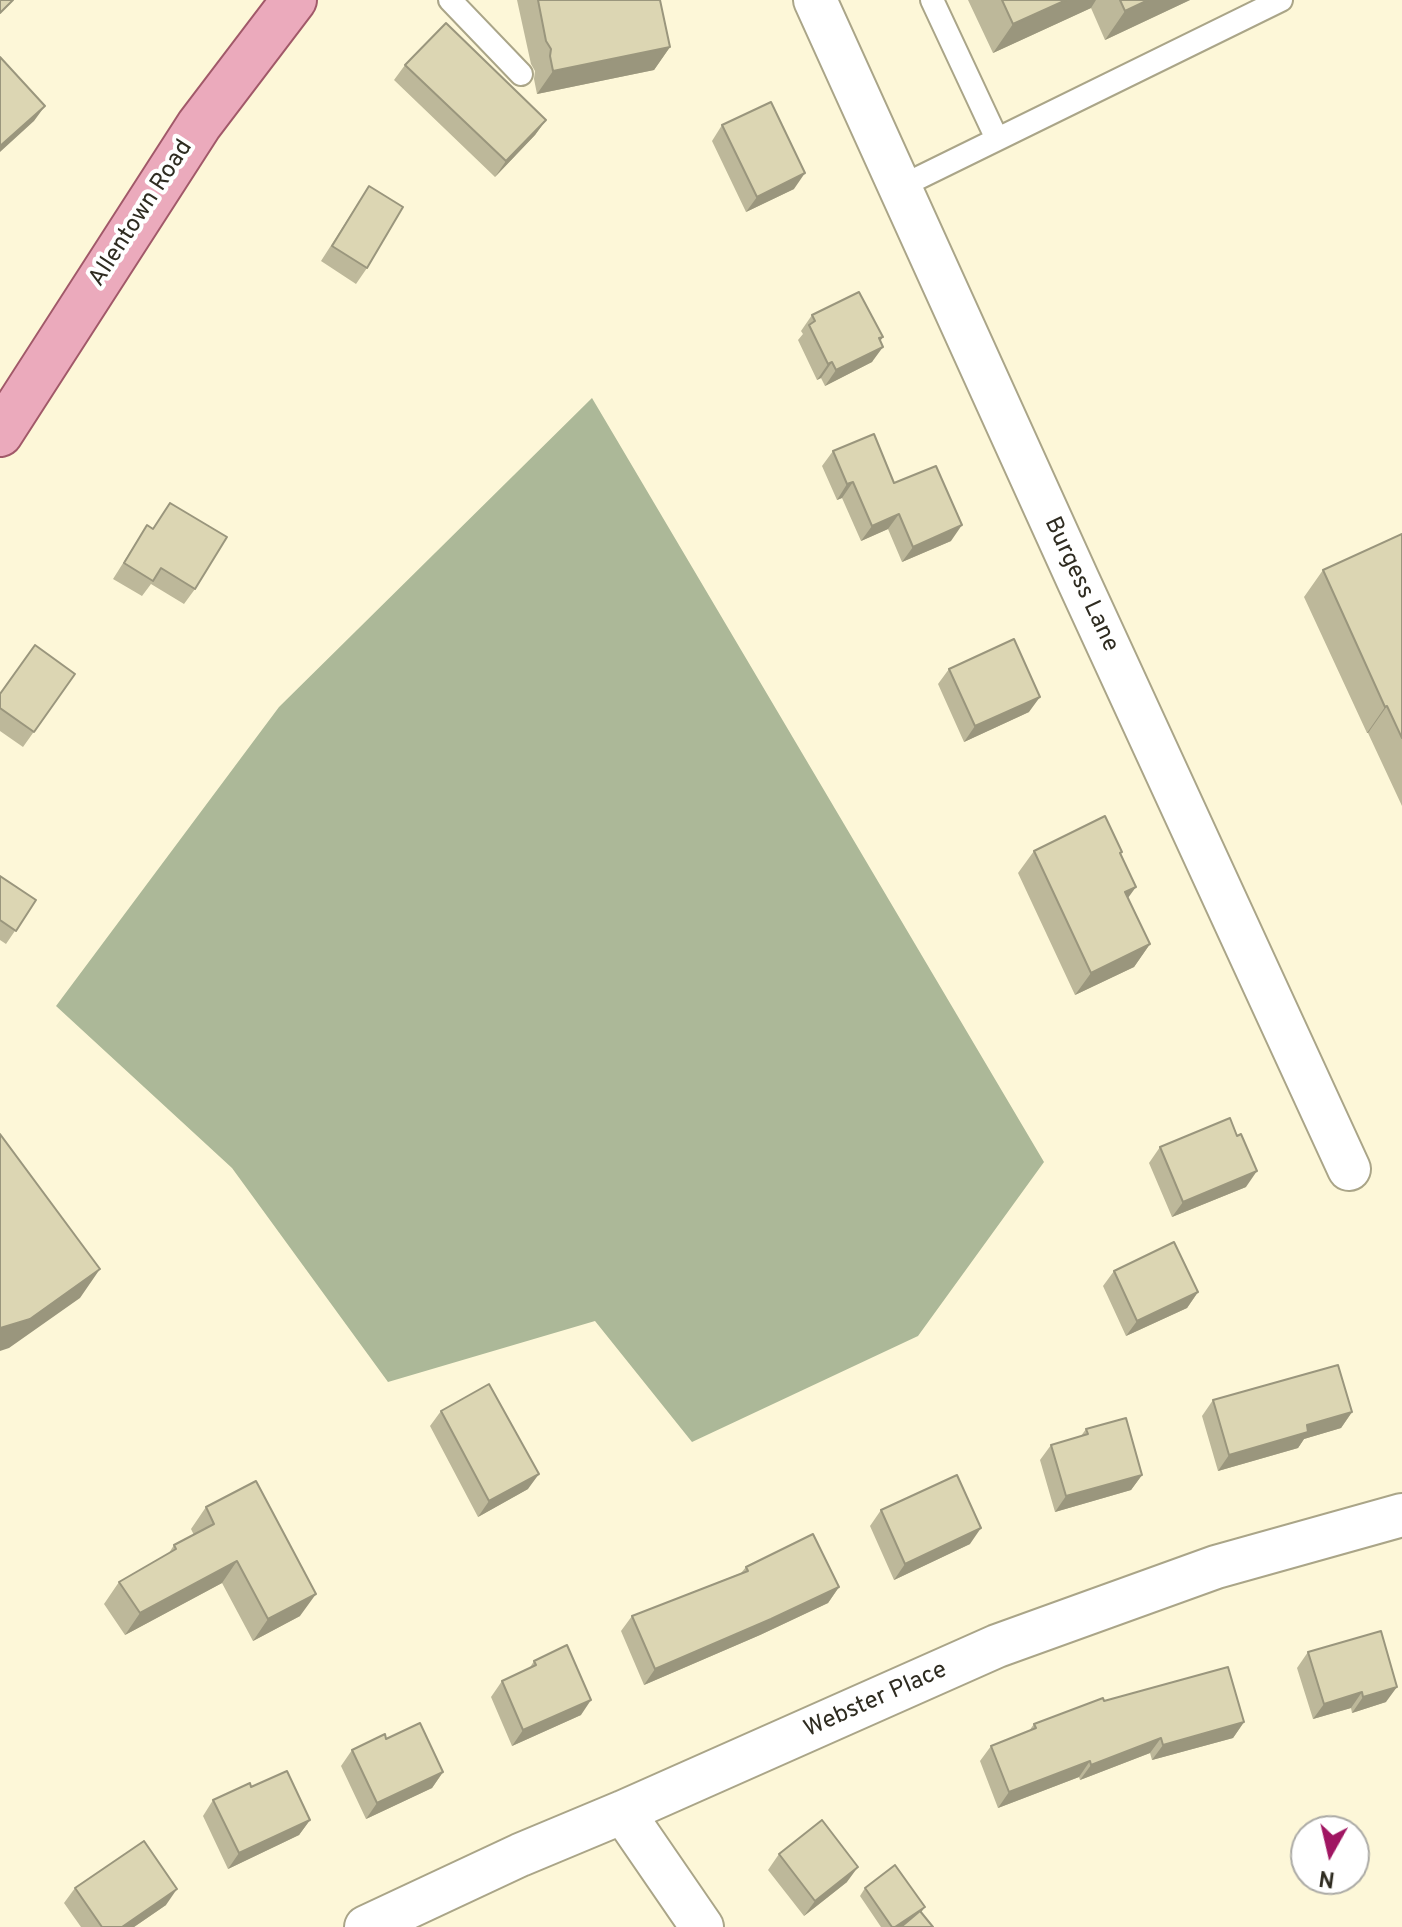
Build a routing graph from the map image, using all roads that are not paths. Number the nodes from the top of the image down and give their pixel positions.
1 (294, 0) edge
2 (450, 0) edge
3 (815, 0) edge
4 (932, 0) edge
5 (1281, 0) edge
6 (521, 74) dead end
7 (997, 139) junction
8 (900, 187) junction
9 (0, 434) edge
10 (1349, 1169) dead end
11 (1402, 1515) edge
12 (623, 1812) junction
13 (366, 1927) edge
14 (702, 1927) edge

1 - 9 main road, Allentown Road
2 - 6 lane
3 - 8 street, Burgess Lane
4 - 7 lane
5 - 7 lane
7 - 8 lane
8 - 10 street, Burgess Lane
11 - 12 street, Webster Place
12 - 13 street, Webster Place
12 - 14 street

